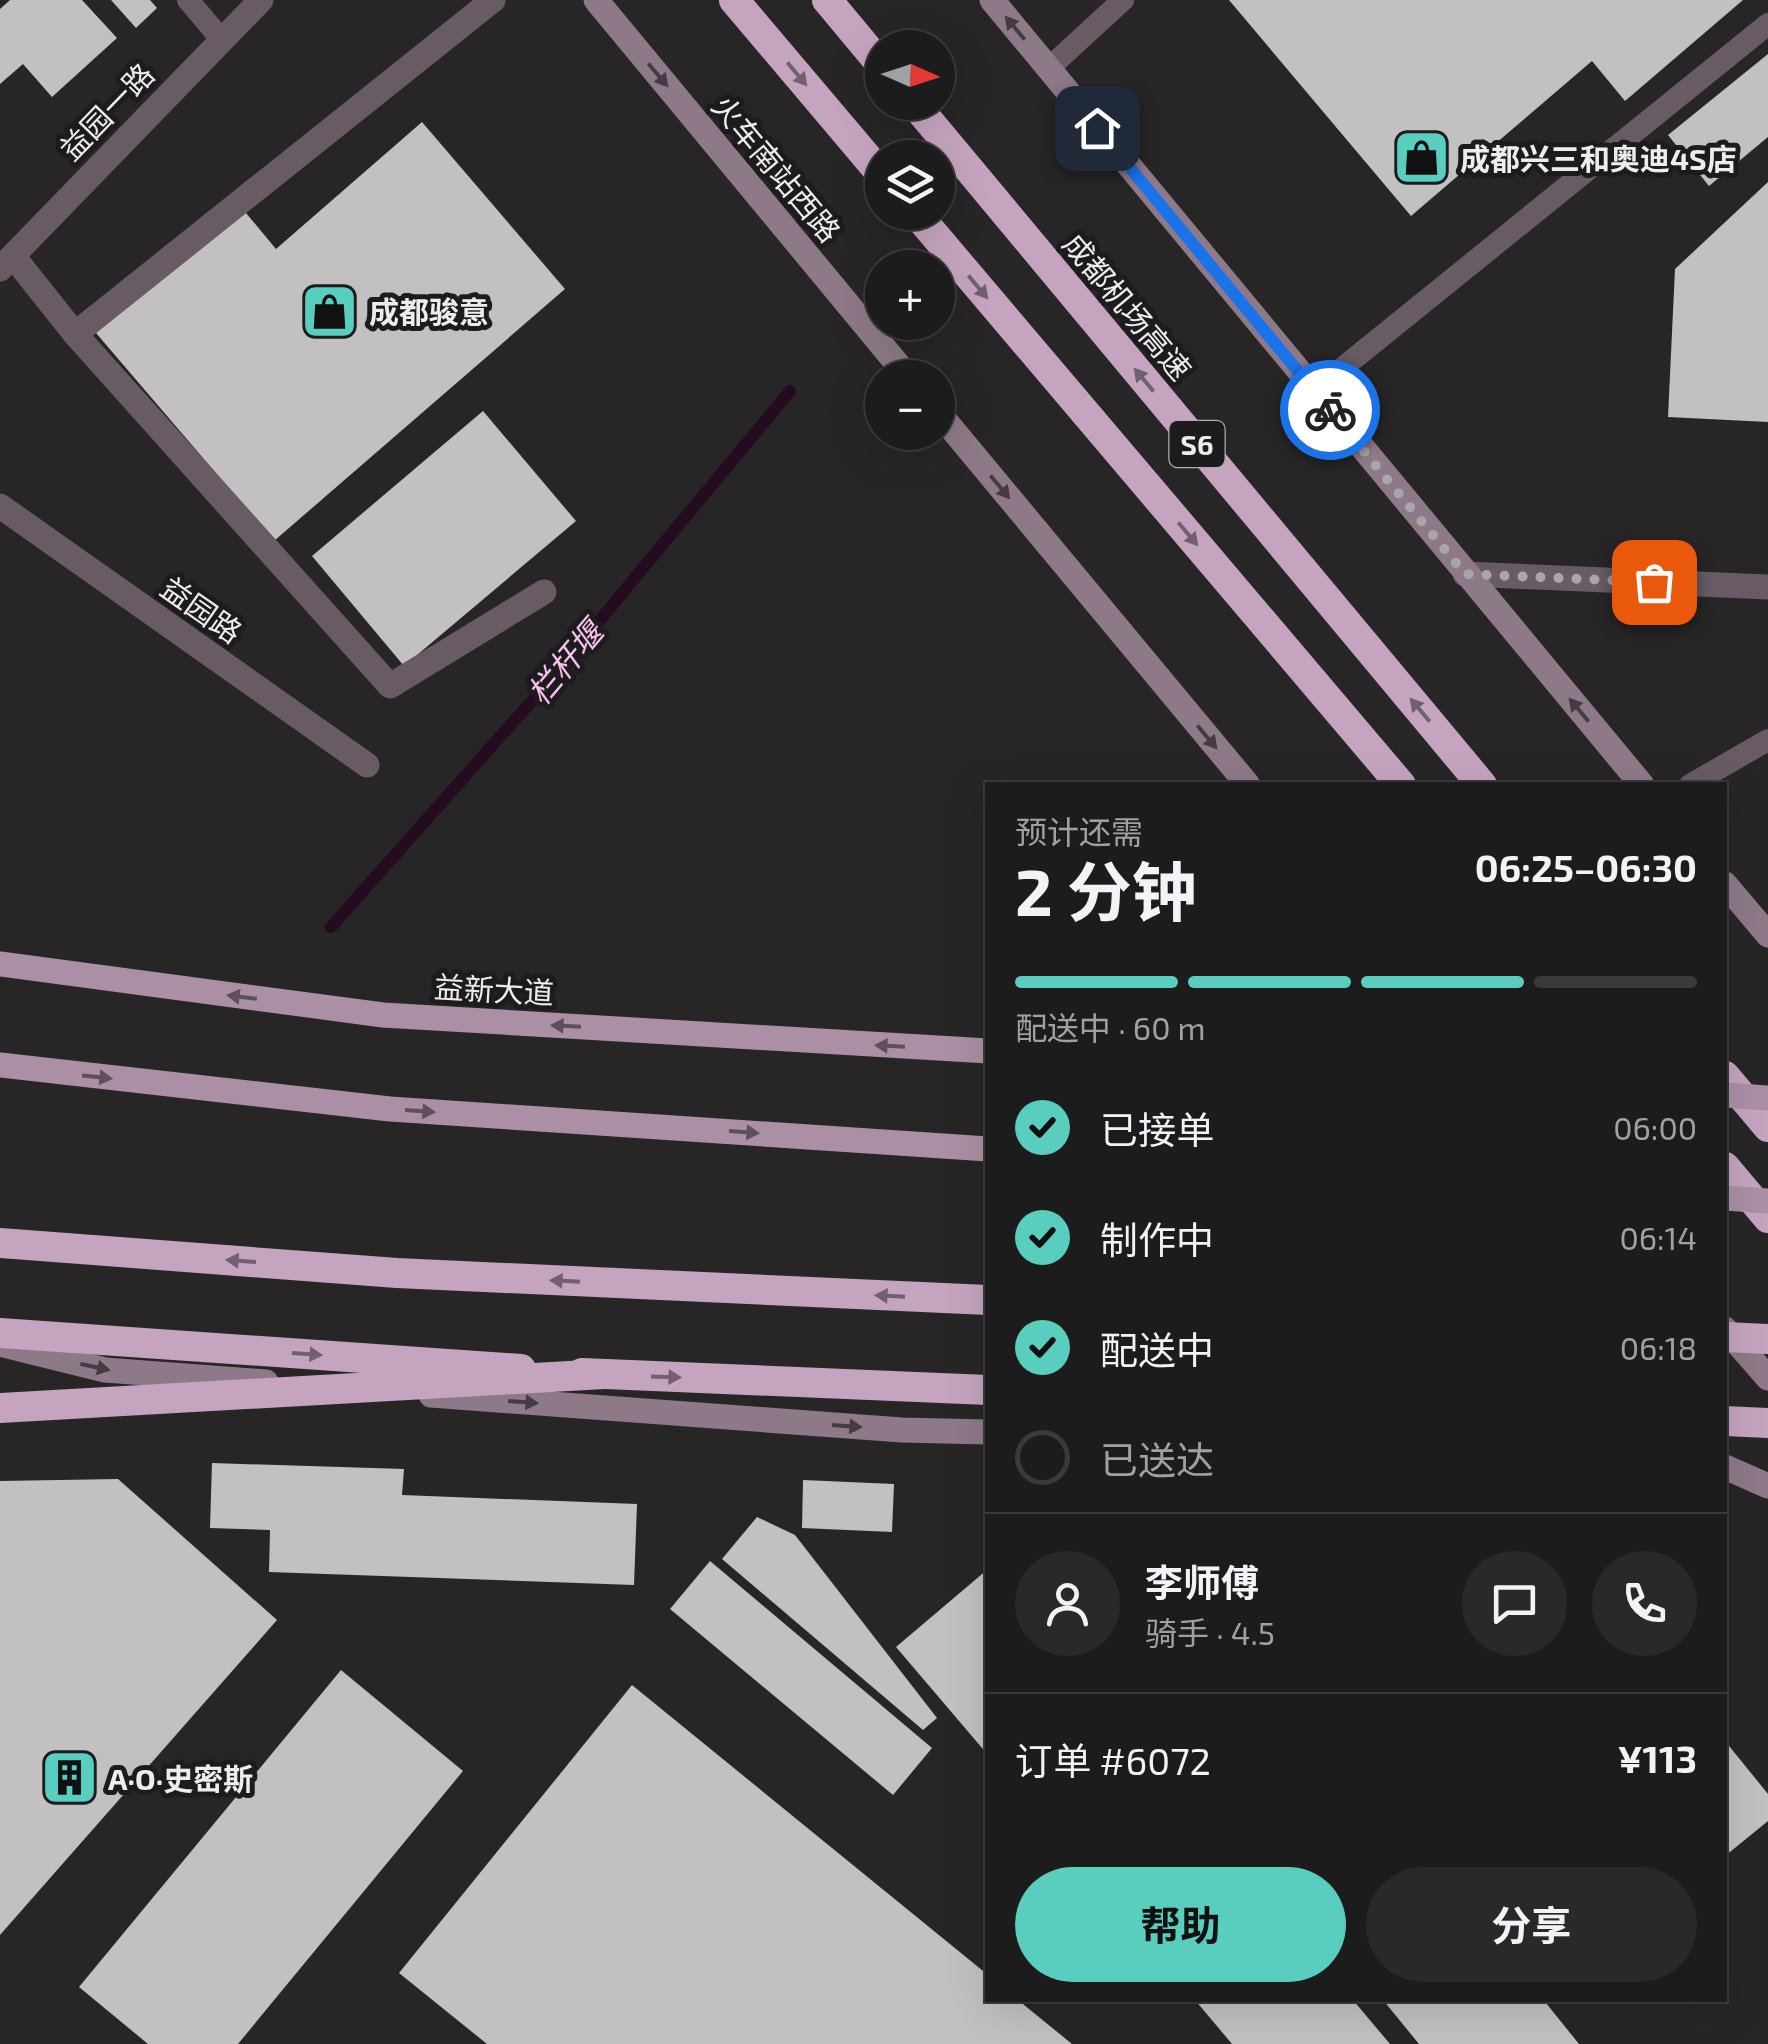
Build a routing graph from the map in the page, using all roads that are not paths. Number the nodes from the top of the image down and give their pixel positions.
1 (188, 0) edge
2 (261, 0) edge
3 (492, 0) edge
4 (596, 0) edge
5 (734, 0) edge
6 (827, 0) edge
7 (992, 0) edge
8 (1124, 0) edge
9 (1768, 24) edge
10 (221, 39) junction
11 (865, 46) edge
12 (1048, 69) junction
13 (928, 120) edge
14 (865, 155) edge
15 (930, 230) edge
16 (6, 262) edge
17 (76, 334) junction
18 (894, 360) edge
19 (1314, 391) junction
20 (955, 432) edge
21 (0, 506) edge
22 (1465, 574) junction
23 (1768, 588) edge
24 (544, 592) dead end
25 (1768, 740) edge
26 (367, 765) dead end
27 (1246, 782) edge
28 (1398, 782) edge
29 (1480, 782) edge
30 (1639, 782) edge
31 (1695, 782) edge
32 (1727, 886) edge
33 (1768, 935) edge
34 (0, 964) edge
35 (985, 1051) edge
36 (0, 1065) edge
37 (1727, 1078) edge
38 (1727, 1096) edge
39 (1768, 1098) edge
40 (1768, 1128) edge
41 (985, 1148) edge
42 (1727, 1169) edge
43 (1727, 1198) edge
44 (1768, 1200) edge
45 (1768, 1218) edge
46 (0, 1243) edge
47 (985, 1300) edge
48 (1727, 1331) edge
49 (0, 1334) edge
50 (1727, 1337) edge
51 (1768, 1339) edge
52 (0, 1344) edge
53 (604, 1374) junction
54 (1768, 1378) edge
55 (985, 1390) edge
56 (0, 1408) edge
57 (1727, 1421) edge
58 (1768, 1423) edge
59 (985, 1432) edge
60 (1727, 1469) edge
61 (1768, 1486) edge

1 - 10 lane
2 - 10 street, 益园一路
3 - 17 street
4 -> 18 main road, 火车南站西路
5 -> 14 highway
6 - 11 highway
12 -> 7 main road
8 - 12 lane
9 - 19 lane
10 - 16 street, 益园一路
12 - 19 main road
29 -> 13 highway, 成都机场高速 / S6
15 -> 28 highway, S6
16 - 17 street
17 - 24 street
19 - 22 main road
20 -> 27 main road
21 - 26 street, 益园路
22 - 23 street
30 -> 22 main road
25 - 31 lane
32 - 33 main road
35 -> 34 main road, 益新大道
36 -> 41 main road
37 - 40 highway
38 - 39 main road, bridge
42 - 45 highway
43 - 44 main road, bridge
47 -> 46 highway, bridge
48 - 54 main road
49 -> 53 highway, bridge
50 - 51 highway, bridge
52 -> 59 main road
53 -> 55 highway
53 - 56 highway, bridge
57 - 58 highway
60 - 61 main road

